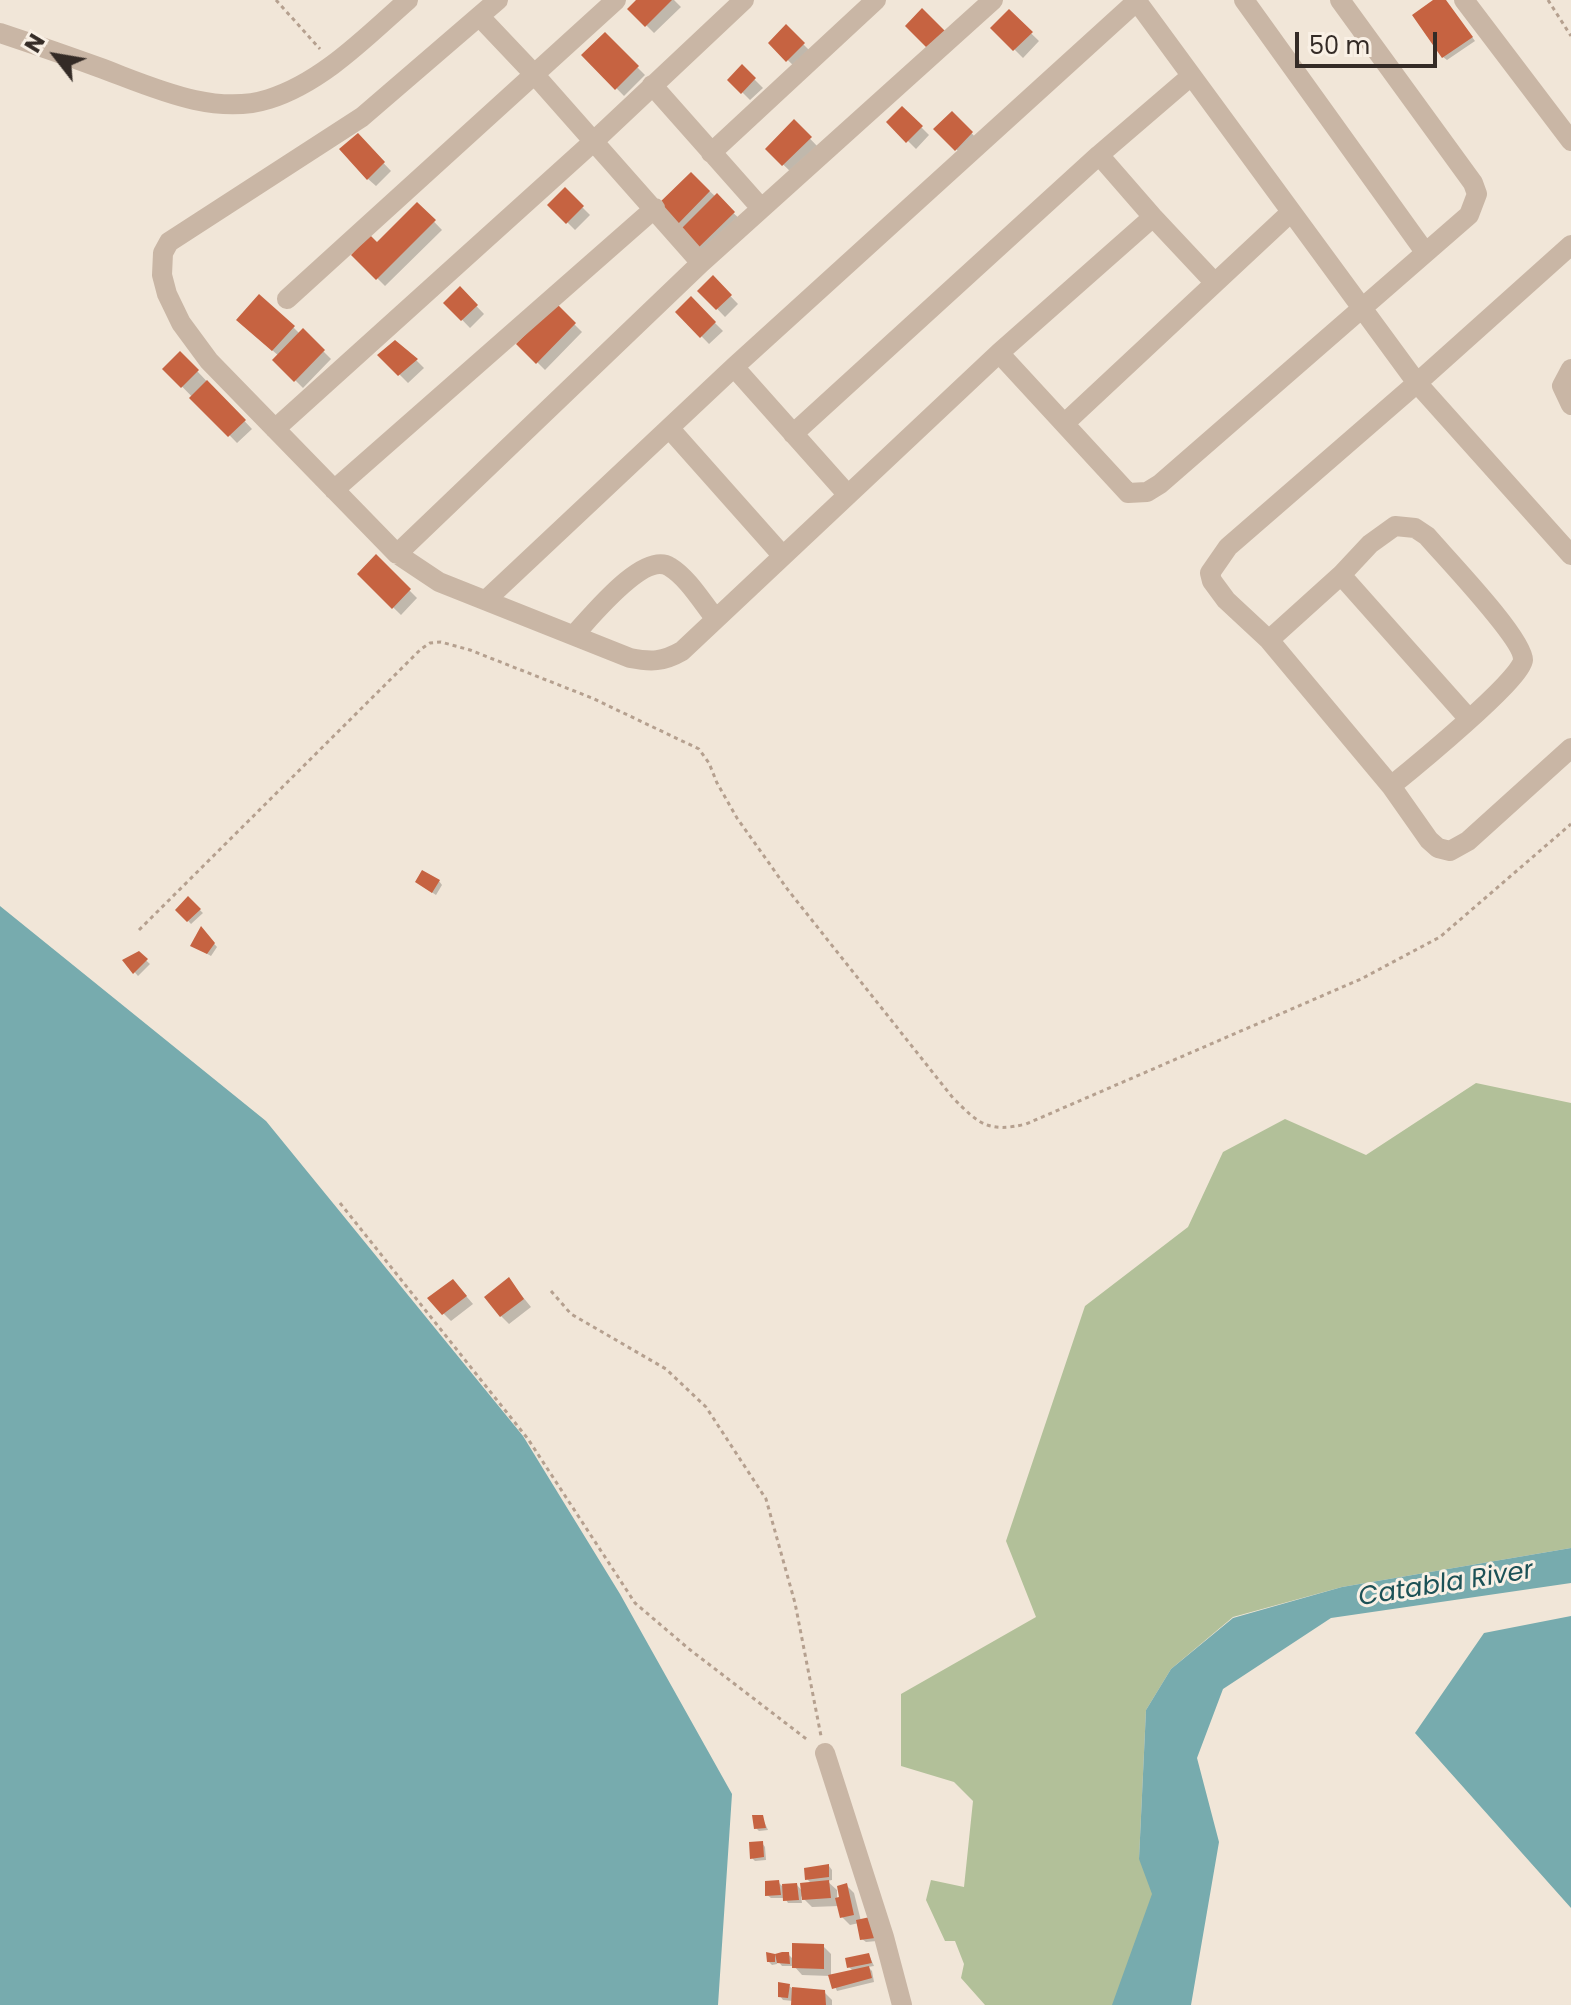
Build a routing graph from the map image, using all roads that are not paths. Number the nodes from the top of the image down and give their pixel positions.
1 (408, 0) edge
2 (498, 0) edge
3 (616, 0) edge
4 (744, 0) edge
5 (876, 0) edge
6 (993, 0) edge
7 (1137, 0) edge
8 (1244, 0) edge
9 (1340, 0) edge
10 (1464, 0) edge
11 (480, 17) junction
12 (0, 33) edge
13 (534, 74) junction
14 (1191, 76) junction
15 (652, 85) junction
16 (1571, 141) edge
17 (593, 142) junction
18 (711, 153) junction
19 (1099, 155) junction
20 (655, 208) junction
21 (761, 208) junction
22 (1290, 213) junction
23 (1153, 217) junction
24 (1571, 245) edge
25 (1425, 252) junction
26 (701, 263) junction
27 (1214, 282) junction
28 (287, 299) dead end
29 (1361, 307) junction
30 (999, 353) junction
31 (734, 367) junction
32 (1571, 369) edge
33 (1417, 383) junction
34 (1571, 405) edge
35 (1065, 423) junction
36 (275, 429) junction
37 (670, 429) junction
38 (793, 434) junction
39 (334, 490) junction
40 (848, 495) junction
41 (397, 554) junction
42 (782, 555) junction
43 (1571, 555) edge
44 (1341, 575) junction
45 (487, 599) junction
46 (715, 618) junction
47 (574, 635) junction
48 (1269, 640) junction
49 (1469, 719) junction
50 (1571, 748) edge
51 (1391, 786) junction
52 (825, 1753) road end
53 (902, 2005) edge

1 - 12 street
2 - 11 street
3 - 13 street
4 - 15 street
5 - 18 street
6 - 21 street
7 - 14 street
7 - 31 street
8 - 25 street
9 - 25 street
10 - 16 street
11 - 13 street
11 - 36 street
13 - 17 street
13 - 28 street
14 - 19 street
14 - 22 street
15 - 17 street
15 - 18 street
17 - 20 street
17 - 36 street
18 - 21 street
19 - 23 street
19 - 38 street
20 - 26 street
20 - 39 street
21 - 26 street
22 - 27 street
22 - 29 street
23 - 27 street
23 - 30 street
24 - 33 street
25 - 29 street
26 - 41 street
27 - 35 street
29 - 33 street
29 - 35 street
30 - 35 street
30 - 40 street
31 - 37 street
31 - 38 street
32 - 34 street
33 - 43 street
33 - 48 street
36 - 39 street
37 - 42 street
37 - 45 street
38 - 40 street
39 - 41 street
40 - 42 street
41 - 45 street
42 - 46 street
44 - 48 street
44 - 49 street
44 - 49 street
45 - 47 street
46 - 47 street
46 - 47 street
48 - 51 street
49 - 51 street
50 - 51 street
52 - 53 street

